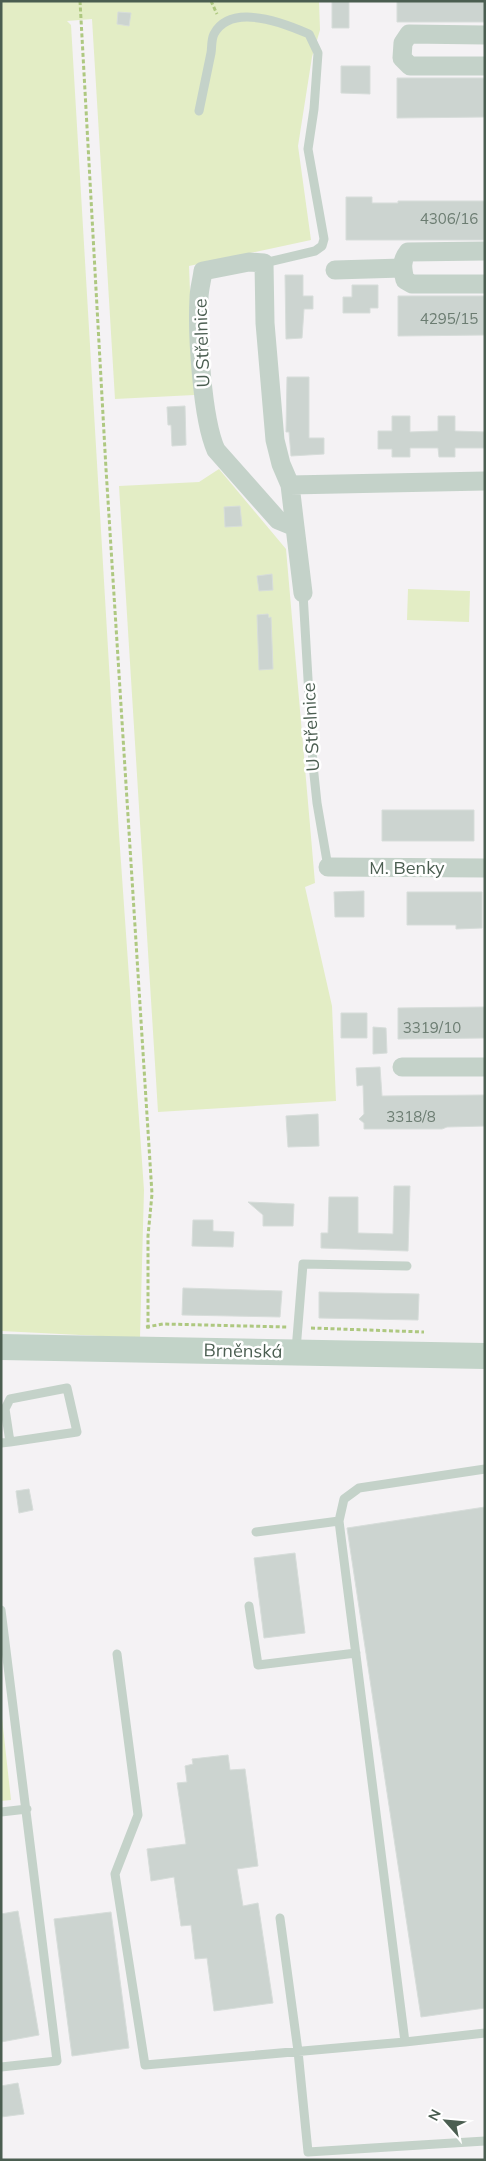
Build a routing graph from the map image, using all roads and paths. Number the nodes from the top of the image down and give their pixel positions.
1 (80, 1) edge
2 (485, 35) edge
3 (485, 66) edge
4 (200, 111) dead end
5 (485, 251) edge
6 (264, 263) junction
7 (402, 268) junction
8 (335, 270) dead end
9 (485, 284) edge
10 (485, 481) edge
11 (290, 485) junction
12 (295, 528) junction
13 (303, 593) joint
14 (328, 867) joint
15 (485, 868) edge
16 (402, 1067) dead end
17 (485, 1067) edge
18 (407, 1266) dead end
19 (429, 1332) dead end
20 (145, 1334) junction
21 (297, 1340) junction
22 (1, 1347) edge
23 (485, 1356) edge
24 (6, 1443) edge
25 (485, 1468) edge
26 (339, 1521) junction
27 (256, 1532) dead end
28 (249, 1606) dead end
29 (1, 1610) edge
30 (356, 1653) junction
31 (117, 1654) dead end
32 (27, 1809) junction
33 (1, 1812) edge
34 (280, 1918) dead end
35 (485, 2034) edge
36 (405, 2042) junction
37 (298, 2051) junction
38 (1, 2068) edge
39 (485, 2141) edge

1 - 20 path
2 - 3 street
4 - 6 lane
5 - 7 street
6 - 11 street, U Střelnice
6 - 12 street, U Střelnice
7 - 8 street
7 - 9 street
10 - 11 street
11 - 12 street, U Střelnice
12 - 13 street, U Střelnice
13 - 14 lane, U Střelnice
14 - 15 street, M. Benky
16 - 17 street
18 - 21 lane
19 - 21 path
20 - 21 main road, Brněnská
20 - 21 path
20 - 22 main road, Brněnská
21 - 23 main road, Brněnská
24 - 24 lane
25 - 26 lane
26 - 27 lane
26 - 30 lane
28 - 30 lane
29 - 32 lane
30 - 36 lane
31 - 37 lane
32 - 33 lane
32 - 38 lane
34 - 37 lane
35 - 36 lane
36 - 37 lane
37 - 39 lane

